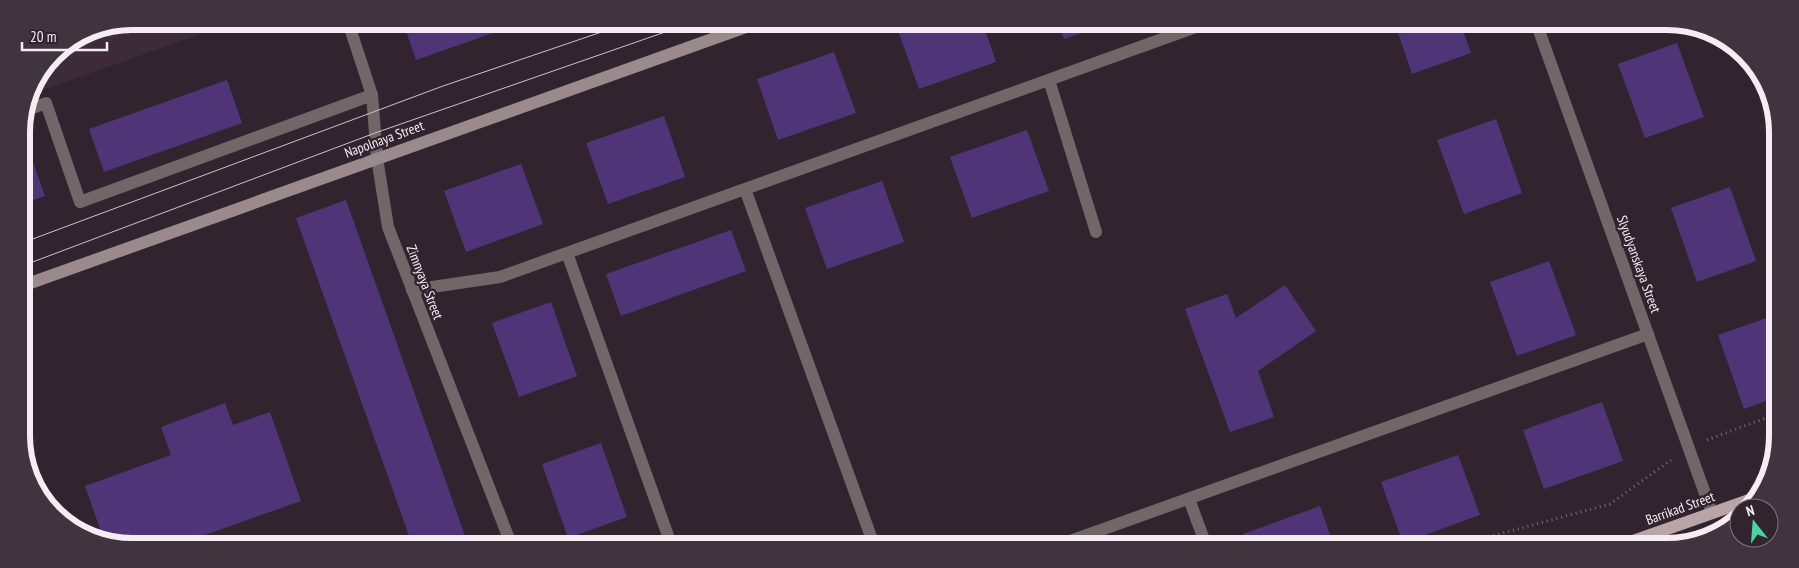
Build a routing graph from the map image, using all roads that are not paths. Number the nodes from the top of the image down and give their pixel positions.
1 (351, 30) edge
2 (737, 30) edge
3 (1187, 30) edge
4 (1539, 30) edge
5 (1049, 80) junction
6 (372, 95) junction
7 (32, 108) edge
8 (377, 158) junction
9 (745, 189) junction
10 (1096, 232) dead end
11 (567, 253) junction
12 (30, 283) edge
13 (412, 290) junction
14 (1648, 334) junction
15 (1189, 499) junction
16 (1729, 507) edge
17 (1712, 513) junction
18 (509, 538) edge
19 (669, 538) edge
20 (871, 538) edge
21 (1079, 538) edge
22 (1203, 538) edge
23 (1659, 538) edge

1 - 6 street, Zimnyaya Street
2 - 8 street, Napolnaya Street
3 - 5 street
4 - 14 street, Slyudyanskaya Street
5 - 9 street
5 - 10 street
6 - 7 street
6 - 8 street, Zimnyaya Street
8 - 12 street, Napolnaya Street
8 - 13 street, Zimnyaya Street
9 - 11 street
9 - 20 street
11 - 13 street
11 - 19 street
13 - 18 street, Zimnyaya Street
14 - 15 street
14 - 17 street, Slyudyanskaya Street
15 - 21 street
15 - 22 street
16 - 17 main road, Barrikad Street
17 - 23 main road, Barrikad Street

